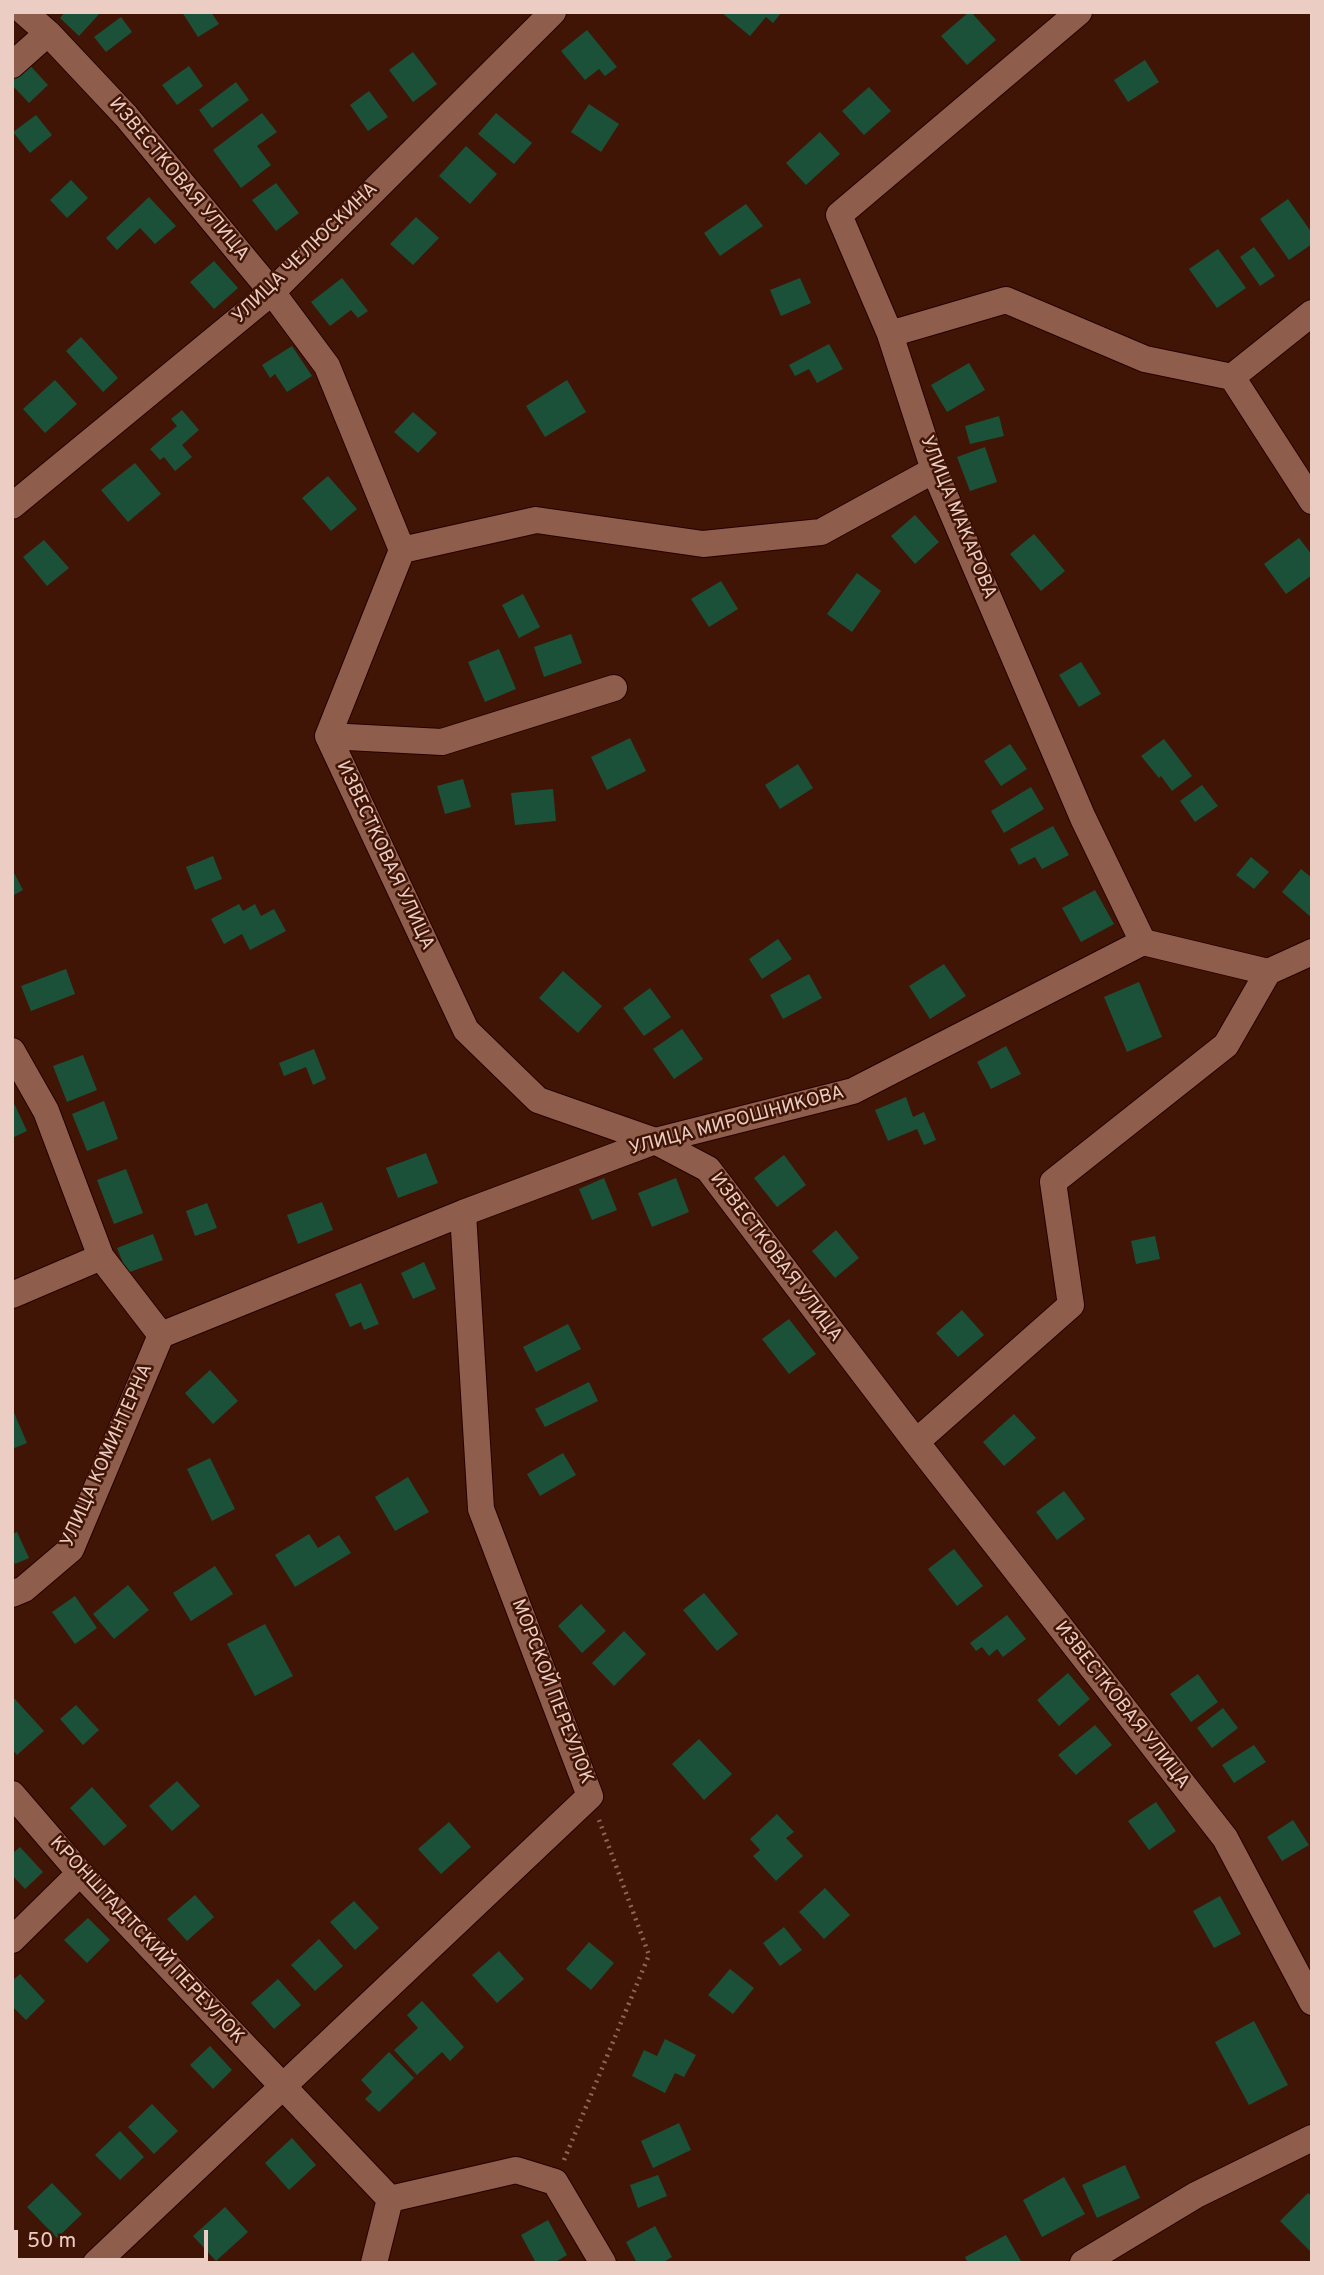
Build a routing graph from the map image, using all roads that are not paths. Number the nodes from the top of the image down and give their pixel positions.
1 (24, 12) edge
2 (1079, 12) edge
3 (544, 15) edge
4 (48, 33) junction
5 (12, 65) edge
6 (272, 292) junction
7 (1312, 313) edge
8 (890, 334) junction
9 (1232, 377) junction
10 (934, 470) junction
11 (1312, 500) edge
12 (12, 506) edge
13 (402, 550) junction
14 (614, 688) dead end
15 (328, 736) junction
16 (1143, 942) junction
17 (1312, 952) edge
18 (1268, 972) junction
19 (12, 1051) edge
20 (655, 1141) junction
21 (463, 1213) junction
22 (101, 1257) junction
23 (12, 1295) edge
24 (161, 1335) junction
25 (916, 1443) junction
26 (12, 1594) edge
27 (12, 1794) edge
28 (80, 1873) junction
29 (12, 1940) edge
30 (1312, 2002) edge
31 (282, 2086) junction
32 (1312, 2138) edge
33 (390, 2199) junction
34 (96, 2263) edge
35 (374, 2263) edge
36 (603, 2263) edge
37 (1083, 2263) edge

1 - 4 street, ИЗВЕСТКОВАЯ УЛИЦА
2 - 8 street, УЛИЦА МАКАРОВА
3 - 6 street, УЛИЦА ЧЕЛЮСКИНА
4 - 5 street
4 - 6 street, ИЗВЕСТКОВАЯ УЛИЦА
6 - 12 street, УЛИЦА ЧЕЛЮСКИНА
6 - 13 street, ИЗВЕСТКОВАЯ УЛИЦА
7 - 9 street
8 - 9 street
8 - 10 street, УЛИЦА МАКАРОВА
9 - 11 street
10 - 13 street
10 - 16 street, УЛИЦА МАКАРОВА
13 - 15 street
14 - 15 street
15 - 20 street, ИЗВЕСТКОВАЯ УЛИЦА
16 - 18 street
16 - 20 street, УЛИЦА МИРОШНИКОВА
17 - 18 street
18 - 25 street
19 - 22 street
20 - 21 street, УЛИЦА МИРОШНИКОВА
20 - 25 street, ИЗВЕСТКОВАЯ УЛИЦА
21 - 24 street, УЛИЦА МИРОШНИКОВА
21 - 31 street, МОРСКОЙ ПЕРЕУЛОК
22 - 23 street
22 - 24 street
24 - 26 street, УЛИЦА КОМИНТЕРНА
25 - 30 street, ИЗВЕСТКОВАЯ УЛИЦА
27 - 28 street, КРОНШТАДТСКИЙ ПЕРЕУЛОК
28 - 29 street
28 - 31 street, КРОНШТАДТСКИЙ ПЕРЕУЛОК
31 - 33 street
31 - 34 street, МОРСКОЙ ПЕРЕУЛОК
32 - 37 street
33 - 35 street
33 - 36 street

